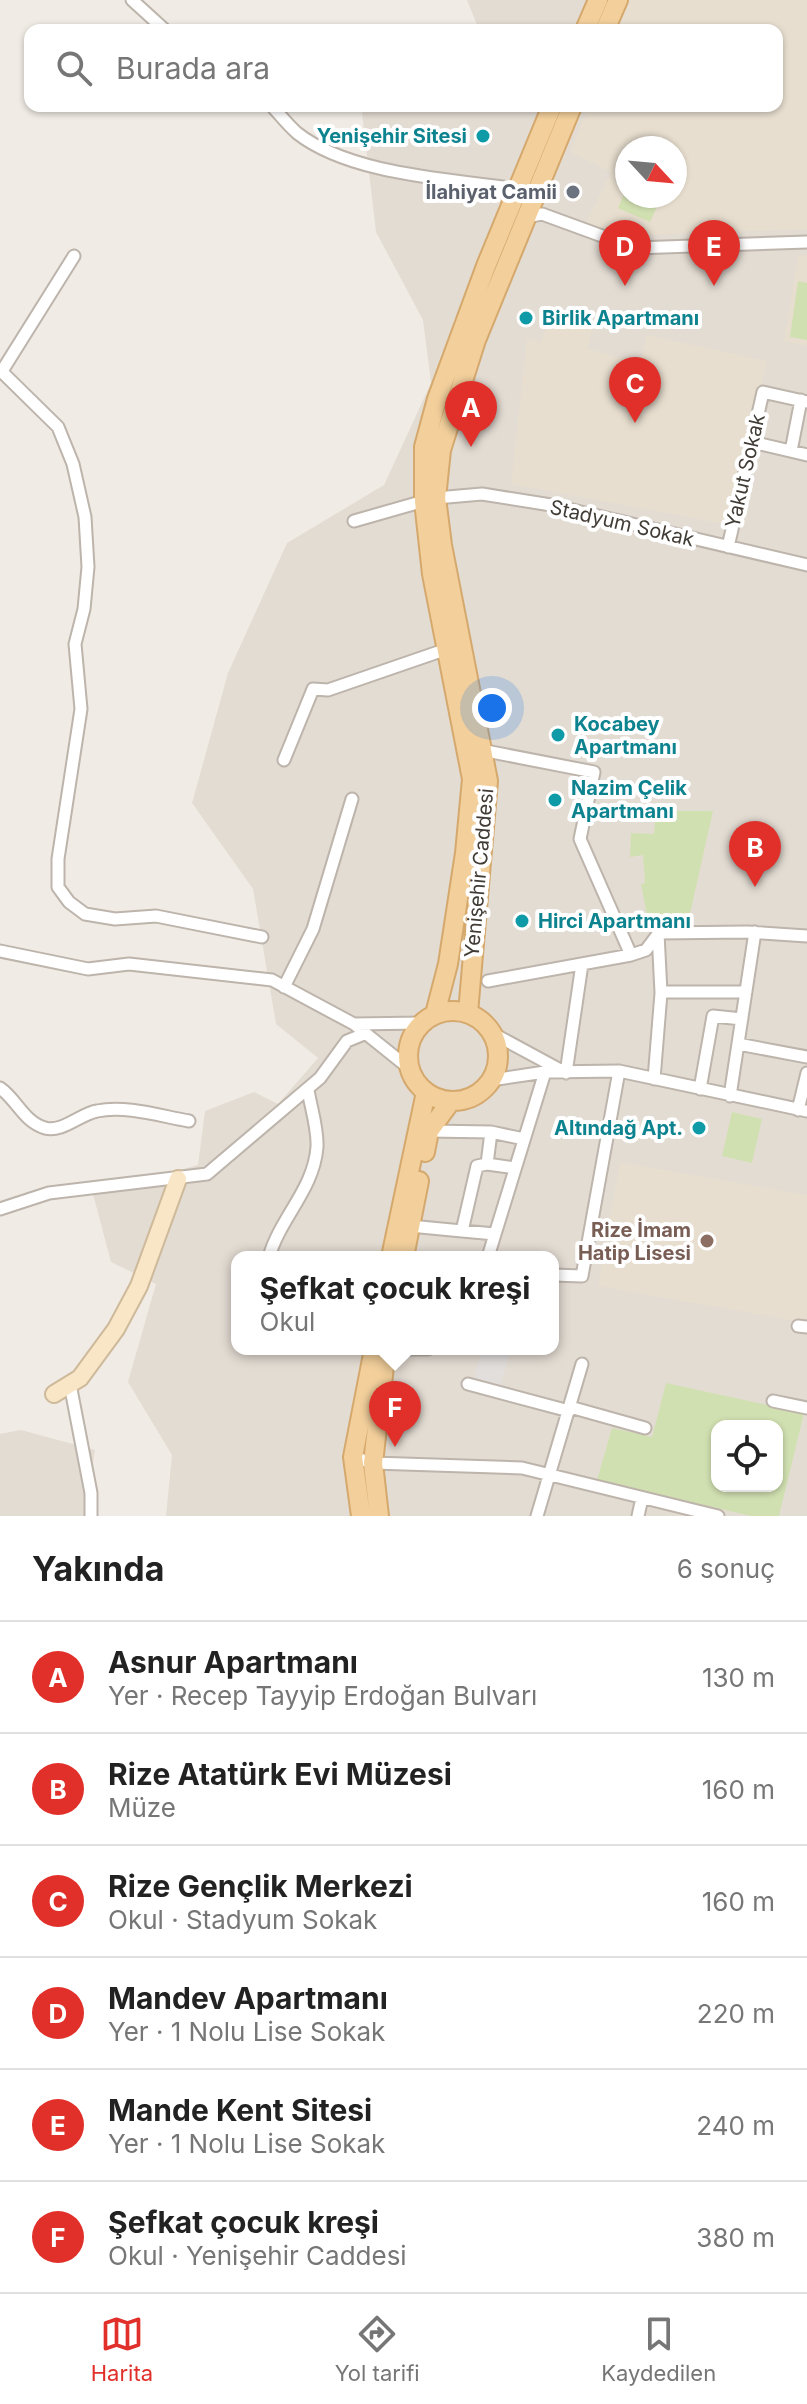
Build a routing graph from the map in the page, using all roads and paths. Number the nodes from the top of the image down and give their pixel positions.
1 (132, 0) edge
2 (598, 0) edge
3 (618, 0) edge
4 (158, 24) edge
5 (588, 24) edge
6 (608, 24) edge
7 (278, 112) edge
8 (549, 112) edge
9 (570, 112) edge
10 (517, 189) junction
11 (526, 217) junction
12 (807, 242) edge
13 (74, 256) dead end
14 (1, 371) edge
15 (804, 401) edge
16 (752, 442) junction
17 (791, 451) junction
18 (807, 455) edge
19 (430, 499) junction
20 (354, 521) dead end
21 (728, 547) junction
22 (807, 565) edge
23 (447, 649) junction
24 (481, 750) junction
25 (284, 760) dead end
26 (352, 799) dead end
27 (755, 932) junction
28 (658, 933) junction
29 (807, 936) edge
30 (262, 937) dead end
31 (0, 951) edge
32 (631, 955) junction
33 (582, 964) junction
34 (488, 981) dead end
35 (284, 987) junction
36 (661, 992) junction
37 (746, 992) junction
38 (468, 1013) junction
39 (428, 1019) junction
40 (742, 1019) junction
41 (354, 1024) junction
42 (492, 1033) junction
43 (364, 1034) junction
44 (738, 1044) junction
45 (807, 1057) edge
46 (410, 1069) junction
47 (619, 1071) junction
48 (545, 1072) junction
49 (566, 1073) junction
50 (807, 1073) edge
51 (654, 1079) junction
52 (491, 1080) junction
53 (0, 1088) edge
54 (700, 1089) junction
55 (308, 1090) junction
56 (426, 1092) junction
57 (730, 1096) junction
58 (451, 1101) junction
59 (802, 1110) edge
60 (189, 1121) dead end
61 (429, 1131) junction
62 (491, 1132) junction
63 (524, 1139) junction
64 (487, 1164) junction
65 (515, 1168) junction
66 (178, 1179) junction
67 (0, 1209) edge
68 (410, 1226) junction
69 (462, 1231) junction
70 (495, 1234) junction
71 (270, 1251) edge
72 (392, 1251) edge
73 (405, 1251) edge
74 (490, 1251) edge
75 (559, 1275) edge
76 (373, 1355) edge
77 (385, 1355) edge
78 (582, 1364) dead end
79 (70, 1384) junction
80 (468, 1384) dead end
81 (54, 1394) dead end
82 (773, 1401) dead end
83 (807, 1408) edge
84 (570, 1409) junction
85 (645, 1428) dead end
86 (353, 1457) junction
87 (373, 1463) junction
88 (548, 1475) junction
89 (642, 1498) junction
90 (91, 1516) edge
91 (361, 1516) edge
92 (379, 1516) edge
93 (537, 1516) edge
94 (638, 1516) edge
95 (718, 1516) edge

1 - 4 street
2 - 5 main road
3 - 6 main road
7 - 10 street
8 - 10 main road
9 - 11 main road
10 - 19 main road
11 - 12 street
11 - 19 main road
13 - 14 street
14 - 30 street
15 - 16 street, Yakut Sokak
15 - 17 street
16 - 17 street
16 - 21 street, Yakut Sokak
17 - 18 street
19 - 20 street, Stadyum Sokak
19 - 21 street, Stadyum Sokak
19 - 23 main road, Yenişehir Caddesi
19 - 24 main road, Yenişehir Caddesi
21 - 22 street, Stadyum Sokak
23 - 25 street
23 - 39 main road, Yenişehir Caddesi
24 - 32 street
24 - 38 main road, Yenişehir Caddesi
26 - 35 street
27 - 28 street
27 - 29 street
27 - 37 street
28 - 32 street
28 - 36 street
31 - 35 street
32 - 33 street
33 - 34 street
33 - 49 street
35 - 41 street
36 - 37 street
36 - 51 street
37 - 40 street
38 - 39 main road
38 - 42 main road
39 - 41 street
39 - 46 main road
40 - 44 street
40 - 54 street
41 - 43 street
42 - 49 street
42 - 52 main road
43 - 46 street
43 - 55 street
44 - 45 street
44 - 57 street
46 - 56 main road
47 - 49 street
47 - 51 street
47 - 75 street
48 - 49 street
48 - 52 street
48 - 63 street
50 - 59 street
51 - 54 street
52 - 58 main road
53 - 60 street
54 - 57 street
55 - 66 street
55 - 71 street
56 - 58 main road
56 - 72 main road
57 - 59 street
58 - 61 main road
61 - 62 street
61 - 68 main road
62 - 63 street
62 - 64 street
63 - 65 street
64 - 65 street
64 - 69 street
65 - 70 street
66 - 67 street
66 - 79 street
68 - 69 street
68 - 73 main road
69 - 70 street
70 - 74 street
76 - 86 main road
77 - 87 main road
78 - 84 street
79 - 81 street
79 - 90 street
80 - 84 street
82 - 83 street
84 - 85 street
84 - 88 street
86 - 87 street
86 - 91 main road
87 - 88 street
87 - 92 main road
88 - 89 street
88 - 93 street
89 - 94 street
89 - 95 street

